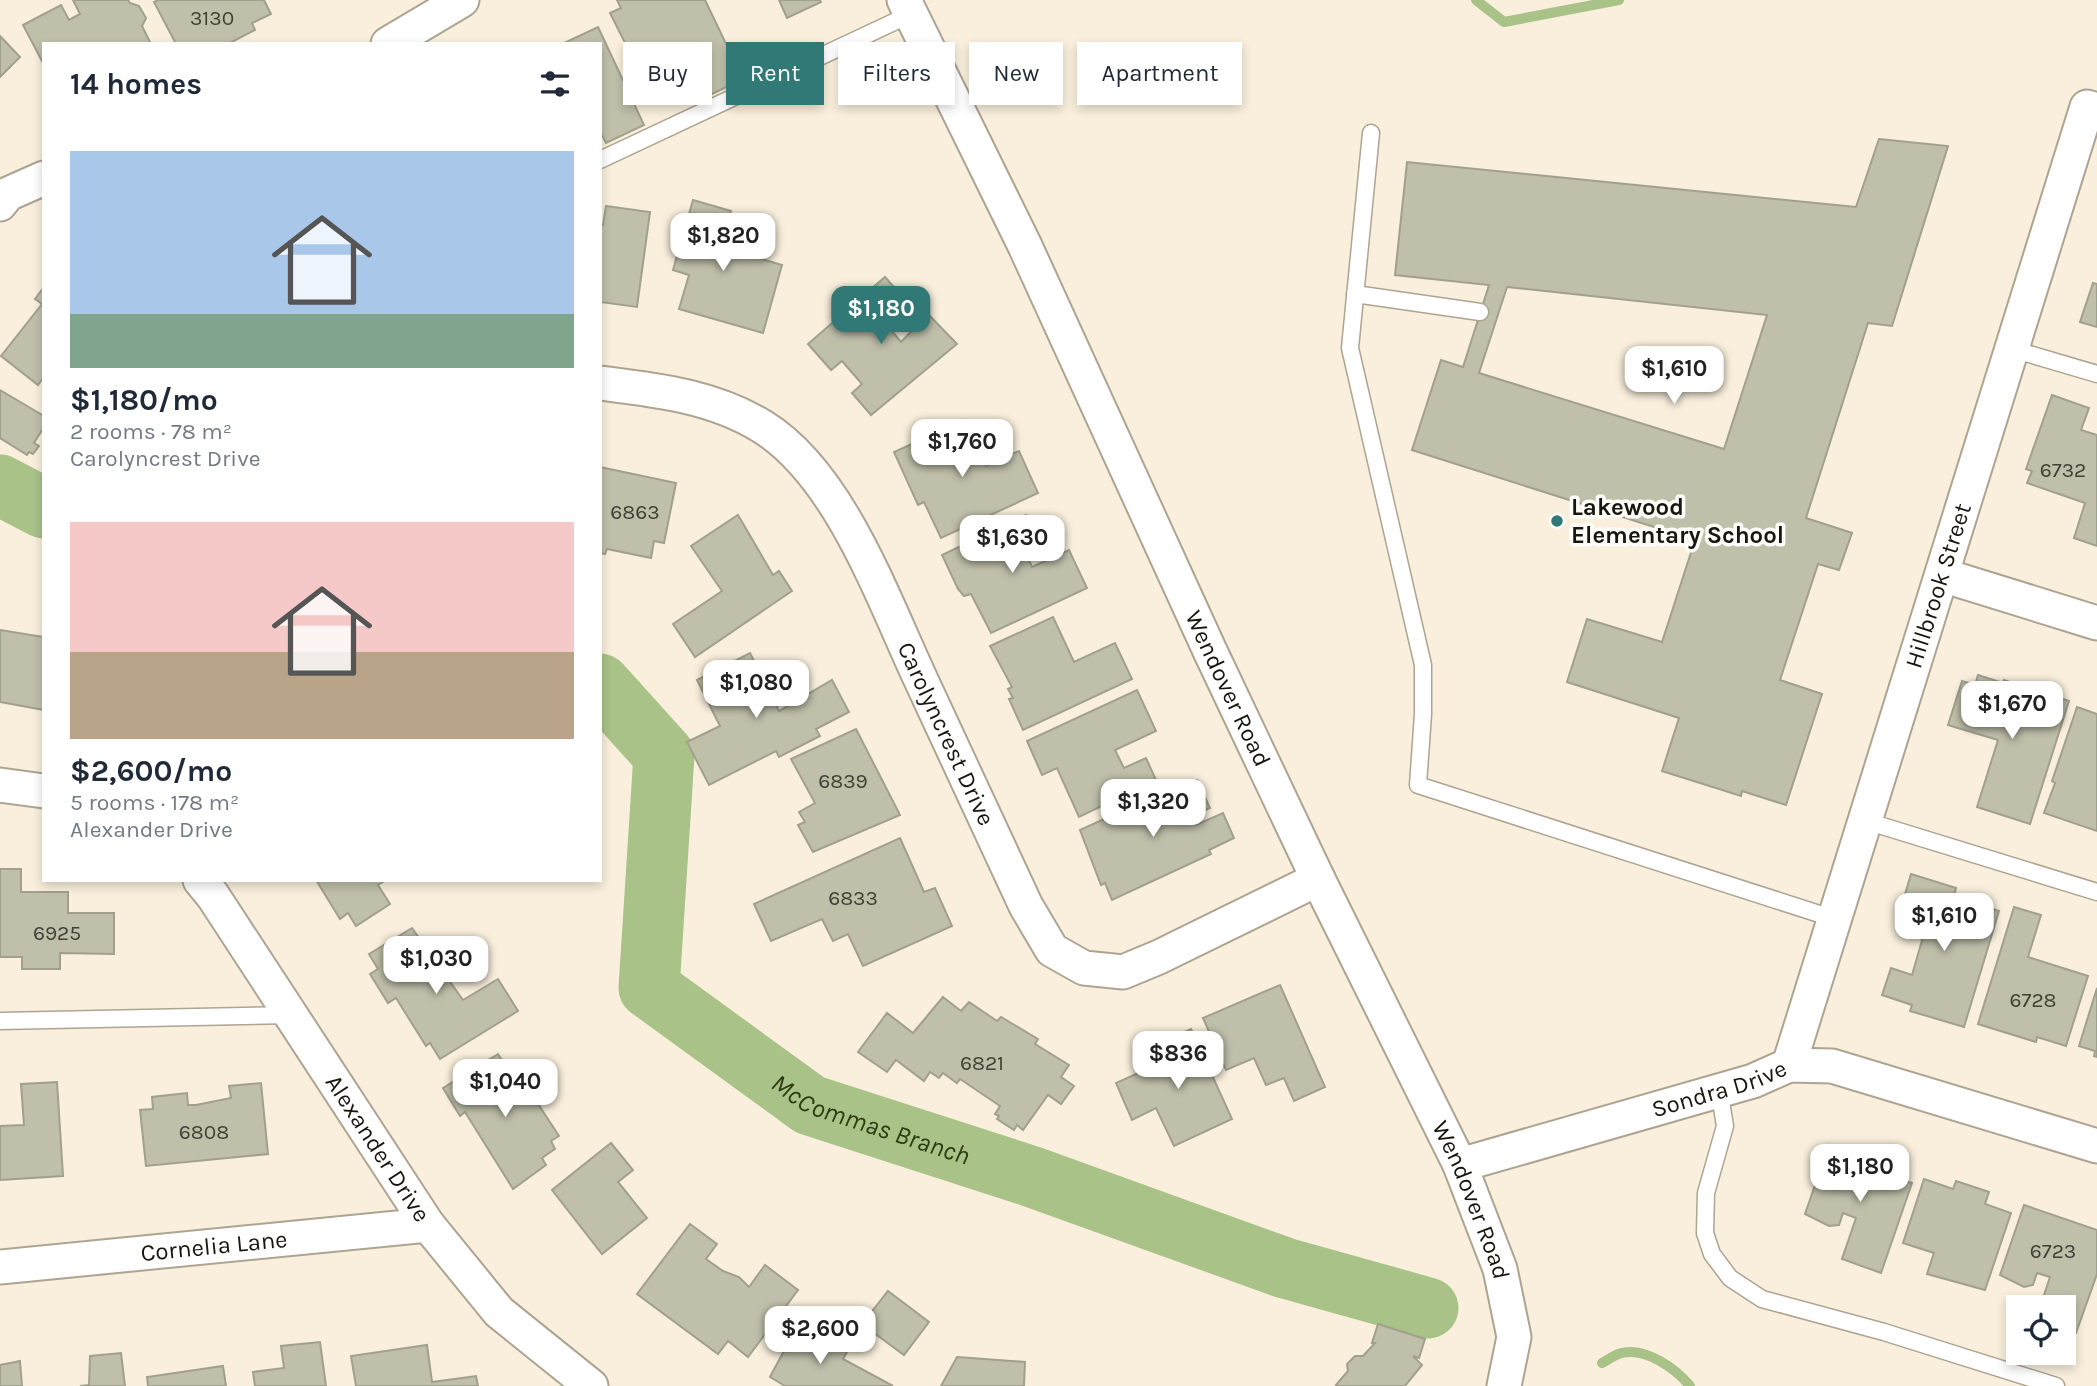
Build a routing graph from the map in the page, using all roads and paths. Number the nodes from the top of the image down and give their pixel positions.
1 (462, 0) edge
2 (908, 7) edge
3 (391, 42) edge
4 (2092, 109) edge
5 (1371, 133) dead end
6 (602, 159) edge
7 (42, 179) edge
8 (0, 204) edge
9 (1355, 294) junction
10 (1480, 312) dead end
11 (2012, 349) junction
12 (2097, 374) edge
13 (602, 383) edge
14 (1942, 575) junction
15 (2097, 623) edge
16 (0, 785) edge
17 (42, 790) edge
18 (1866, 821) junction
19 (1318, 879) junction
20 (202, 882) edge
21 (2097, 892) edge
22 (1835, 919) junction
23 (291, 1015) junction
24 (0, 1021) edge
25 (1789, 1065) junction
26 (1719, 1089) junction
27 (2097, 1146) edge
28 (1460, 1165) junction
29 (428, 1225) junction
30 (0, 1267) edge
31 (591, 1386) edge
32 (1504, 1386) edge
33 (2056, 1386) edge

1 - 3 street
2 - 6 lane
2 - 19 street, Wendover Road
4 - 11 street, Hillbrook Street
5 - 9 lane
7 - 8 street
9 - 10 lane
9 - 22 lane
11 - 12 lane
11 - 14 street, Hillbrook Street
13 - 19 street, Carolyncrest Drive
14 - 15 street
14 - 18 street, Hillbrook Street
16 - 17 street
18 - 21 lane
18 - 22 street, Hillbrook Street
19 - 28 street, Wendover Road
20 - 23 street, Alexander Drive
22 - 25 street, Hillbrook Street
23 - 24 lane
23 - 29 street, Alexander Drive
25 - 26 street, Sondra Drive
25 - 27 street, Sondra Drive
26 - 28 street, Sondra Drive
26 - 33 lane
28 - 32 street, Wendover Road
29 - 30 street, Cornelia Lane
29 - 31 street, Alexander Drive

